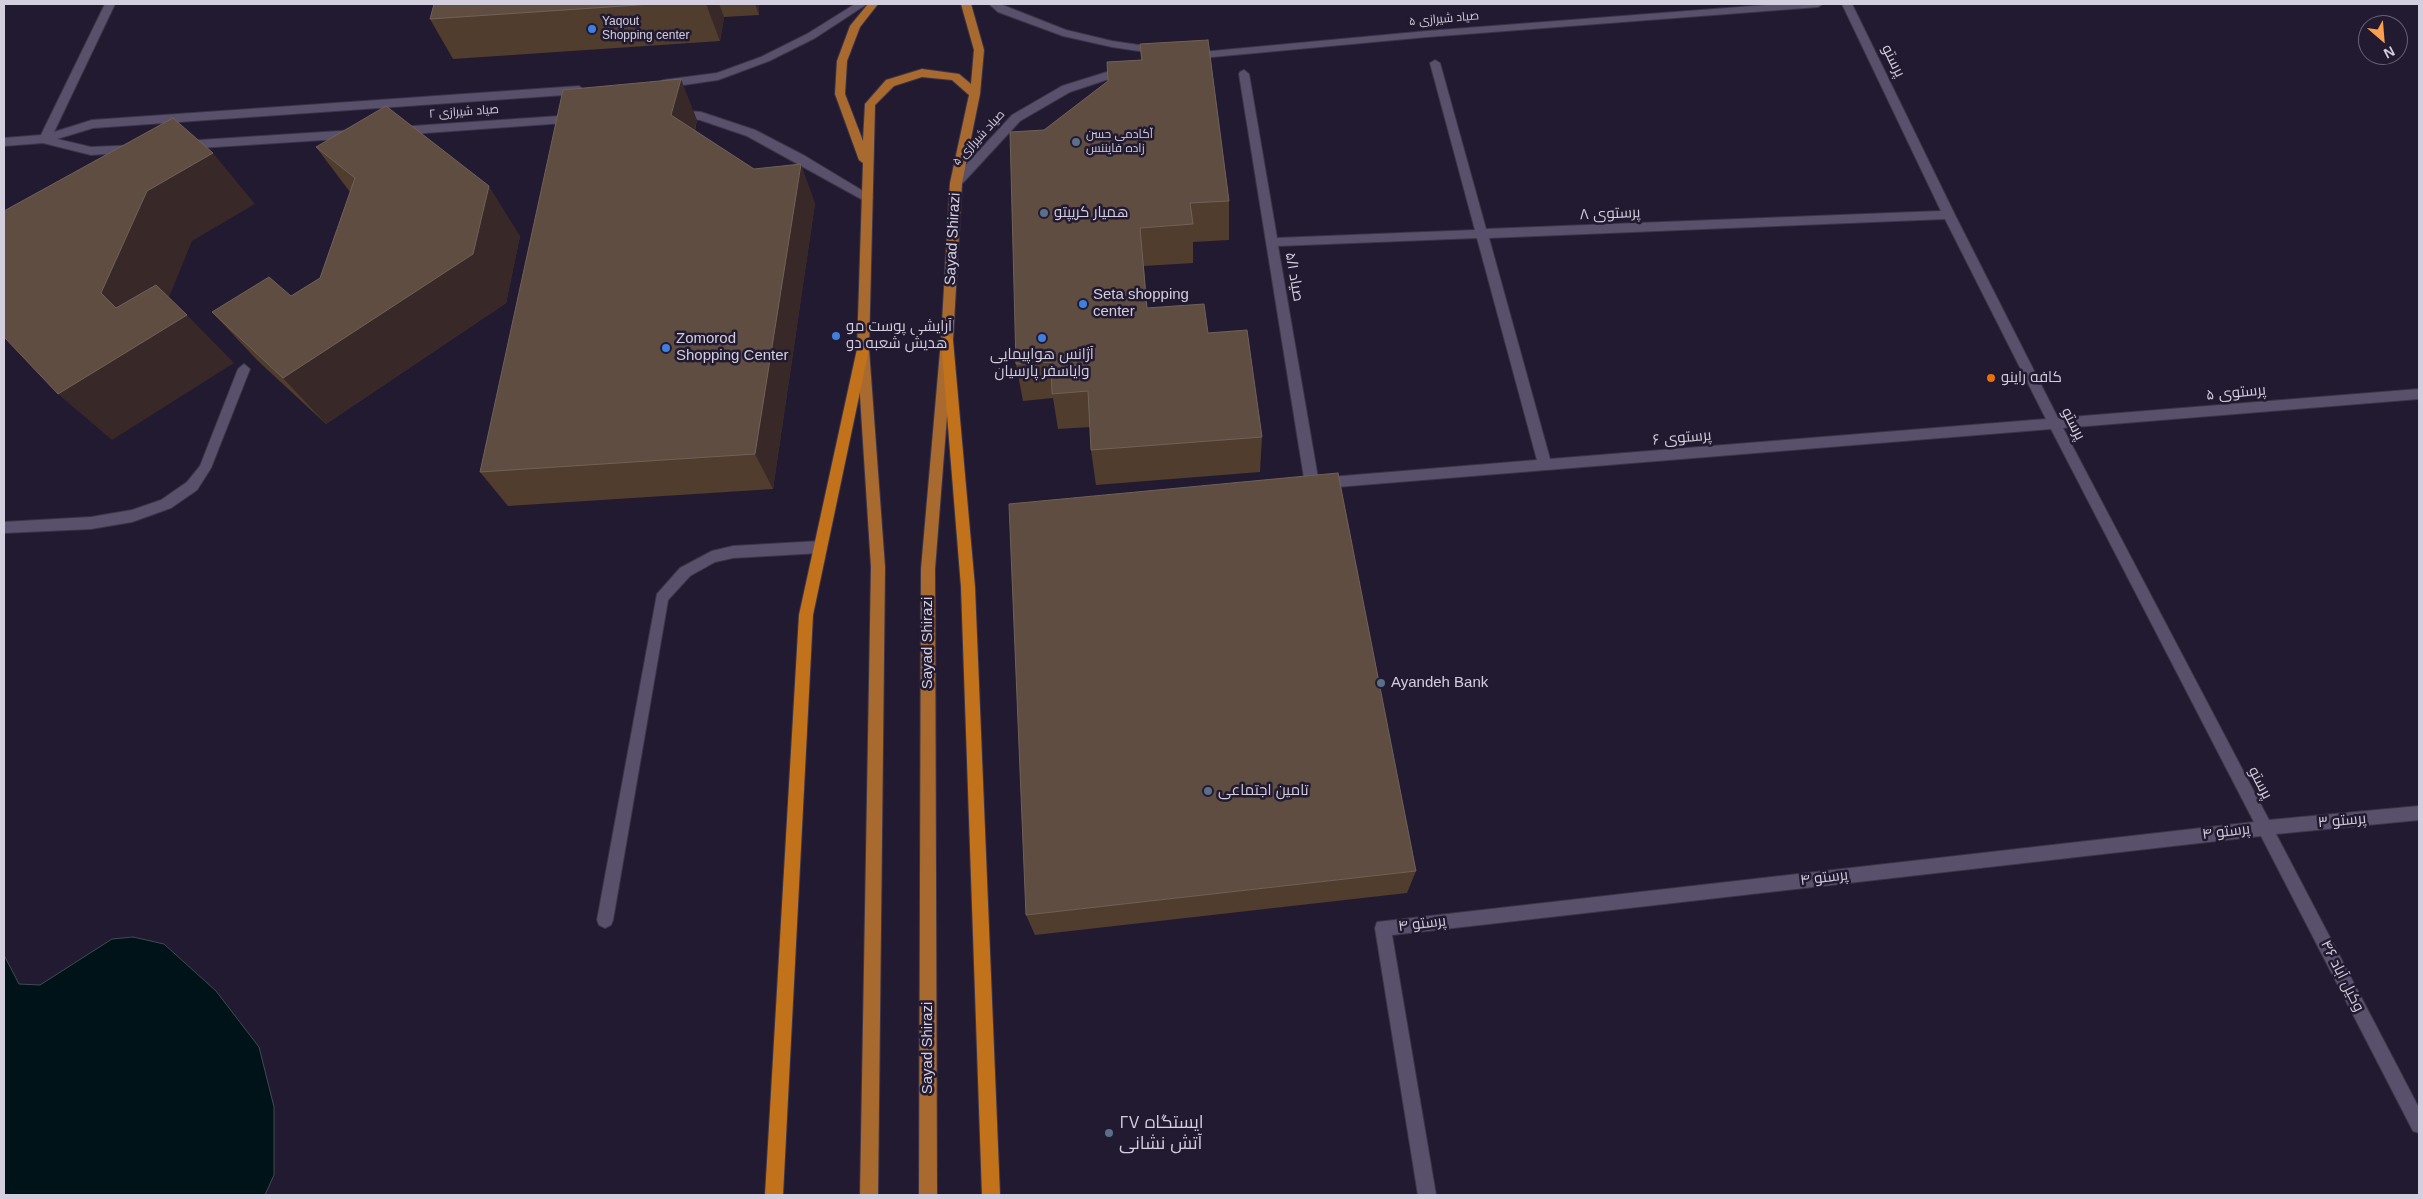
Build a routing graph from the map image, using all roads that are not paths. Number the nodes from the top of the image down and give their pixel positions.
1 (110, 4) edge
2 (862, 4) edge
3 (873, 4) edge
4 (966, 4) edge
5 (994, 4) edge
6 (1818, 4) edge
7 (1847, 4) edge
8 (1435, 63) dead end
9 (1136, 68) edge
10 (1244, 74) dead end
11 (649, 85) edge
12 (589, 90) edge
13 (975, 94) junction
14 (668, 112) edge
15 (589, 118) edge
16 (390, 131) edge
17 (370, 133) edge
18 (45, 139) junction
19 (4, 142) edge
20 (171, 146) edge
21 (151, 147) edge
22 (868, 166) junction
23 (956, 183) junction
24 (867, 196) junction
25 (1950, 215) junction
26 (1482, 234) junction
27 (1272, 242) junction
28 (947, 340) junction
29 (863, 349) junction
30 (244, 369) edge
31 (2419, 394) edge
32 (2055, 424) junction
33 (1545, 465) junction
34 (1312, 484) joint
35 (4, 528) edge
36 (820, 548) junction
37 (2419, 813) edge
38 (2265, 828) junction
39 (606, 920) dead end
40 (2419, 1125) edge
41 (774, 1195) edge
42 (869, 1195) edge
43 (928, 1195) edge
44 (991, 1195) edge
45 (1427, 1195) edge

1 - 18 street
2 - 11 street
3 - 22 main road
4 - 13 main road, Sayad Shirazi
5 - 6 street, صیاد شیرازی ۵
7 - 25 street, پرستو
8 - 26 street
9 - 23 street, صیاد شیرازی ۵
10 - 27 street, صیاد ۵/۱
12 - 18 street, صیاد شیرازی ۲
13 - 22 main road
13 - 23 main road, Sayad Shirazi
14 - 24 street
15 - 16 street, صیاد شیرازی ۲
17 - 20 street
18 - 19 street, صیاد شیرازی ۲
18 - 21 street, صیاد شیرازی ۲
22 - 24 main road
23 - 28 main road, Sayad Shirazi
24 - 29 main road
25 - 26 street, پرستوی ۸
25 - 32 street, پرستو
26 - 27 street, پرستوی ۸
26 - 33 street
27 - 34 street, صیاد ۵/۱
28 - 43 main road, Sayad Shirazi
28 - 44 highway
29 - 36 highway
29 - 42 main road
30 - 35 street
31 - 32 street, پرستوی ۵
32 - 33 street, پرستوی ۶
32 - 38 street, پرستو
33 - 34 street, پرستوی ۶
36 - 39 street
36 - 41 highway
37 - 38 street, پرستو ۳
38 - 40 street, ۴۶ وکیل آباد
38 - 45 street, پرستو ۴

